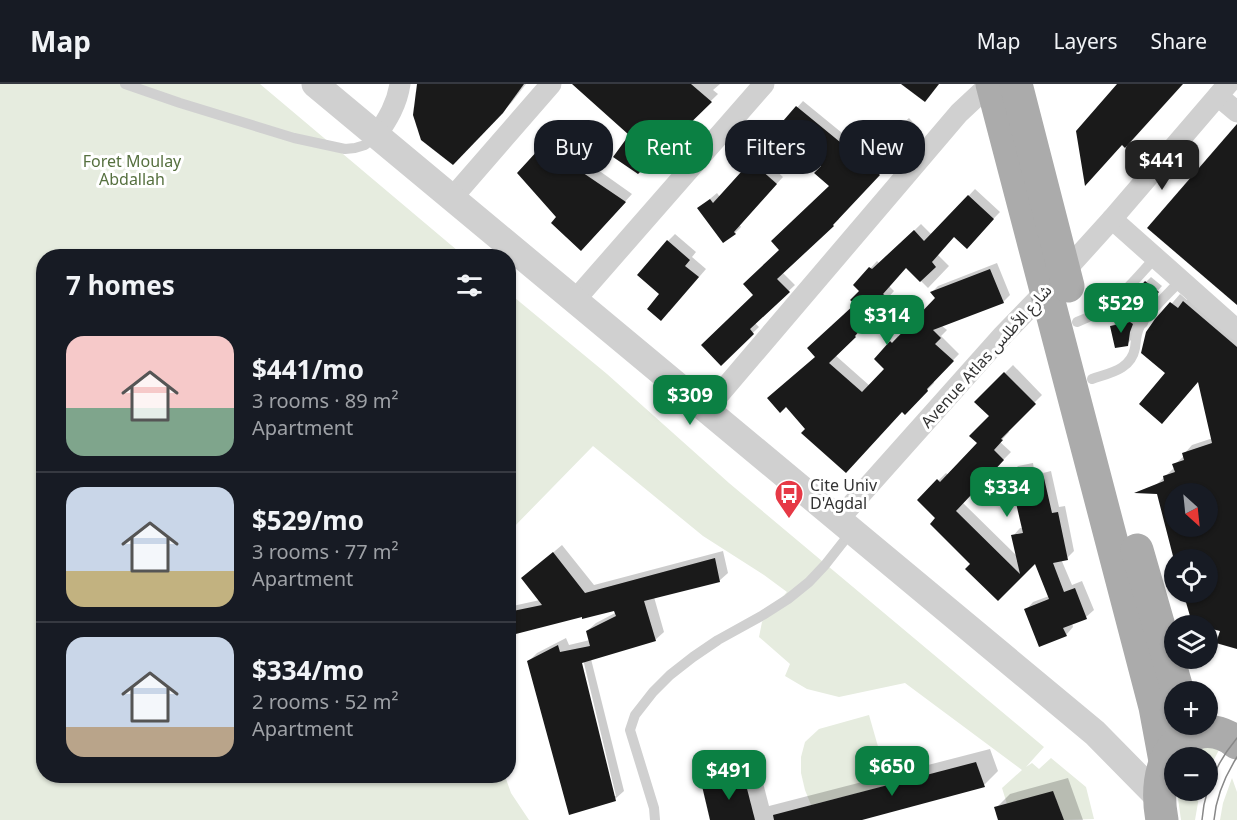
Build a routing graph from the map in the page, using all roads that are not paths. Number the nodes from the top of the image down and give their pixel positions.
1 (125, 84) edge
2 (315, 84) edge
3 (400, 84) edge
4 (551, 84) edge
5 (764, 84) edge
6 (991, 84) edge
7 (1016, 84) edge
8 (1223, 90) edge
9 (1237, 112) edge
10 (376, 136) junction
11 (452, 198) junction
12 (1112, 219) junction
13 (514, 249) edge
14 (516, 251) edge
15 (1155, 258) junction
16 (1055, 280) junction
17 (1181, 280) junction
18 (575, 300) junction
19 (1116, 300) junction
20 (1077, 322) junction
21 (1143, 322) junction
22 (1237, 330) edge
23 (1092, 379) junction
24 (706, 410) junction
25 (845, 525) junction
26 (1175, 681) edge
27 (1203, 735) edge
28 (1162, 788) edge
29 (655, 820) edge

1 - 10 lane
2 - 10 street
3 - 10 street
4 - 11 street
5 - 18 street
6 - 16 main road
6 - 24 street
7 - 16 main road
8 - 9 street
8 - 12 street, Avenue Atlas شارع الأطلس
10 - 11 street
11 - 13 street
12 - 15 street
12 - 16 street, Avenue Atlas شارع الأطلس
14 - 18 street
15 - 17 street
15 - 19 lane
16 - 20 main road
16 - 25 street, Avenue Atlas شارع الأطلس
16 - 28 main road
17 - 21 lane
17 - 22 street
18 - 24 street
19 - 20 lane
19 - 21 lane
20 - 23 main road
21 - 23 lane
23 - 26 main road
24 - 25 street
25 - 28 street
25 - 29 lane
27 - 28 main road

